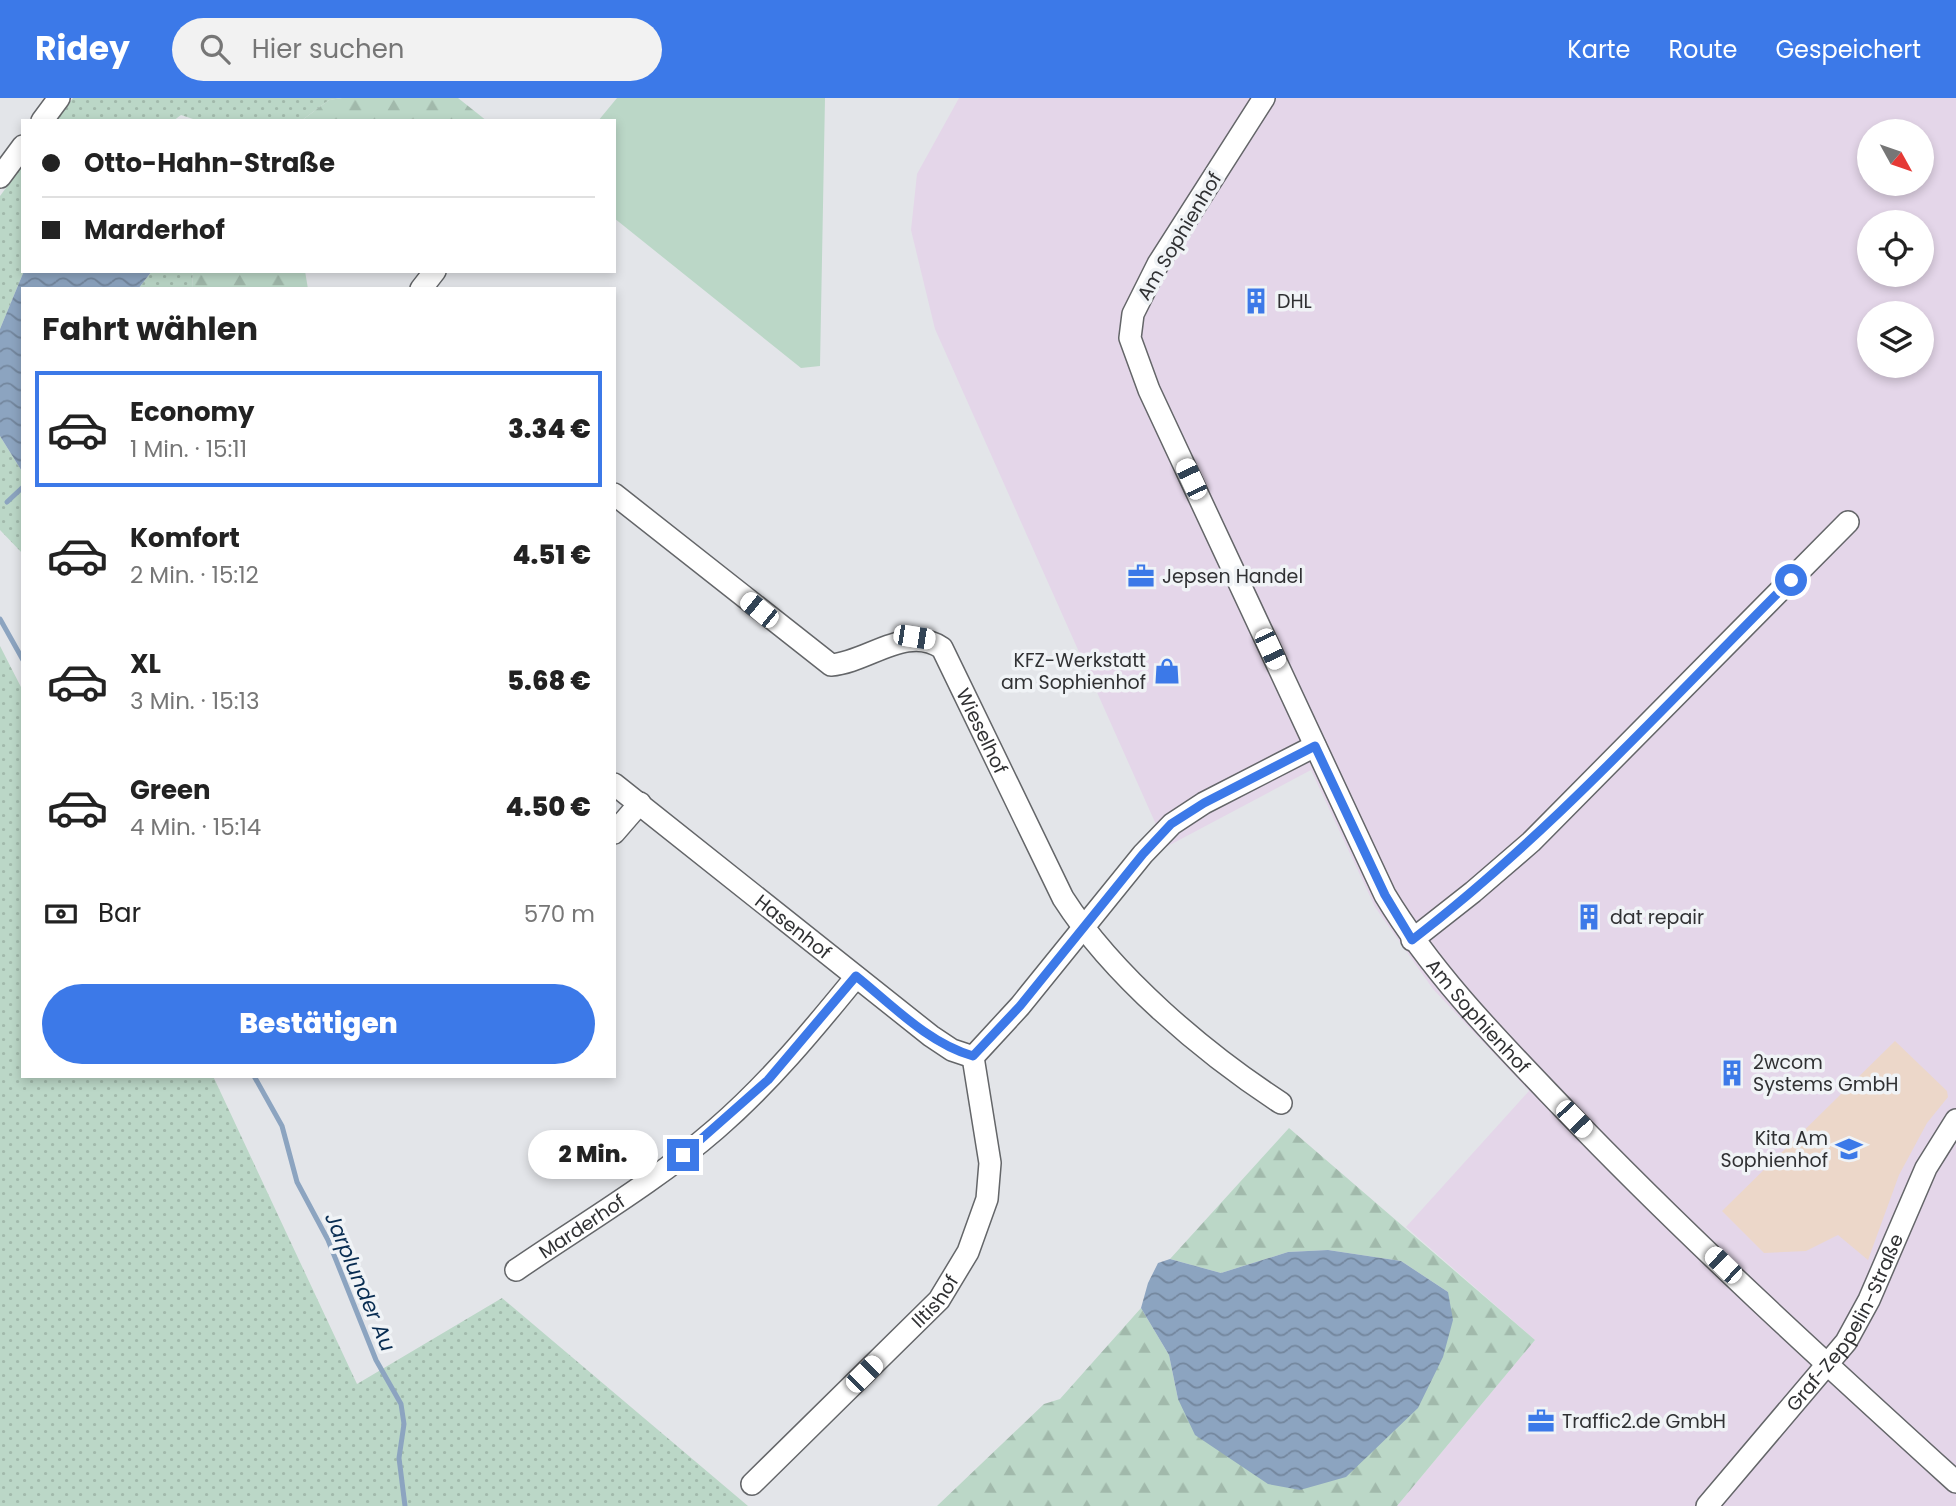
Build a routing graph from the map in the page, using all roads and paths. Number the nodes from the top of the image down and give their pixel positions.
1 (59, 98) edge
2 (1264, 98) edge
3 (43, 119) edge
4 (21, 149) edge
5 (0, 177) edge
6 (433, 273) edge
7 (423, 287) edge
8 (616, 496) edge
9 (1848, 522) dead end
10 (1315, 746) junction
11 (616, 786) edge
12 (639, 803) junction
13 (616, 830) edge
14 (1083, 928) junction
15 (1412, 940) junction
16 (856, 976) junction
17 (973, 1056) junction
18 (1281, 1103) dead end
19 (1956, 1120) edge
20 (516, 1270) dead end
21 (1828, 1365) junction
22 (1956, 1482) edge
23 (752, 1484) dead end
24 (1707, 1506) edge

1 - 3 street
2 - 10 street, Am Sophienhof
4 - 5 street
6 - 7 street
8 - 14 street, Wieselhof
9 - 15 street
10 - 14 street
10 - 15 street, Am Sophienhof
11 - 12 street, Hasenhof
12 - 13 street
12 - 16 street, Hasenhof
14 - 17 street
14 - 18 street, Wieselhof
15 - 21 street, Am Sophienhof
16 - 17 street, Hasenhof
16 - 20 street, Marderhof
17 - 23 street, Iltishof
19 - 21 street, Graf-Zeppelin-Straße
21 - 22 street, Am Sophienhof
21 - 24 street, Graf-Zeppelin-Straße

